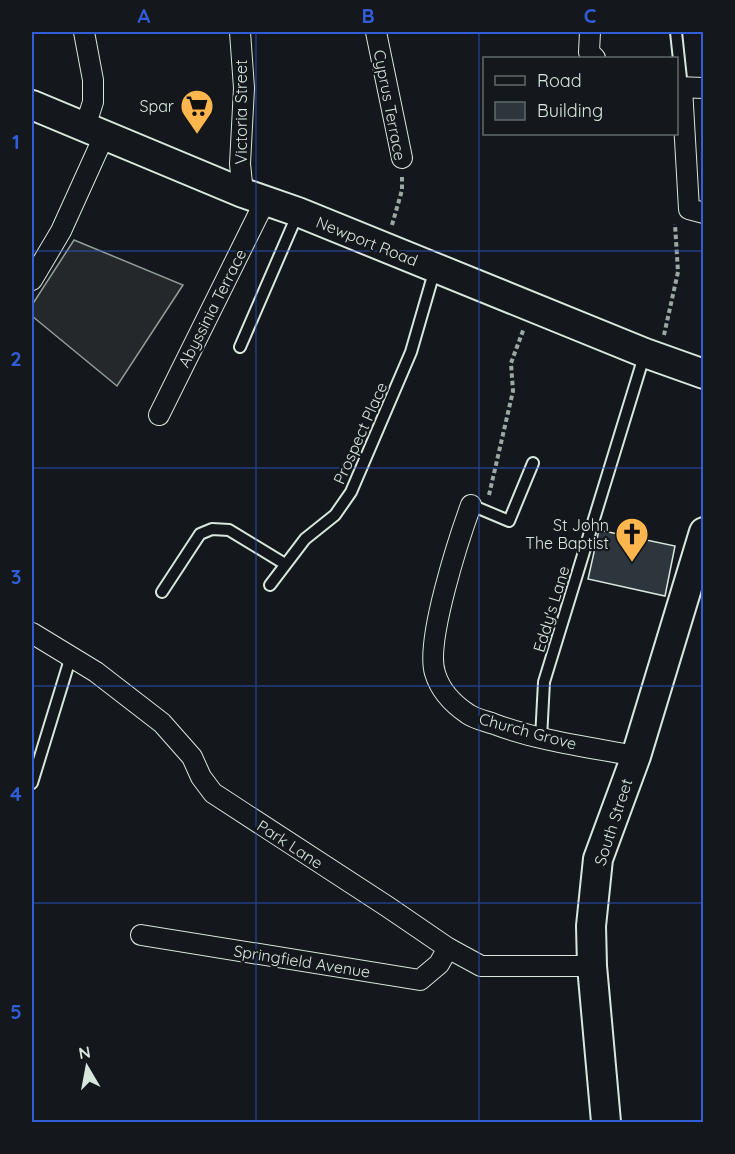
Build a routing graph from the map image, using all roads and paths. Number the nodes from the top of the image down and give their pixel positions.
1 (84, 32) edge
2 (240, 32) edge
3 (376, 32) edge
4 (590, 32) edge
5 (676, 32) edge
6 (594, 57) edge
7 (677, 57) edge
8 (678, 69) edge
9 (679, 88) edge
10 (704, 88) edge
11 (32, 105) edge
12 (94, 132) junction
13 (402, 158) joint
14 (254, 197) junction
15 (298, 212) junction
16 (704, 213) edge
17 (675, 222) dead end
18 (383, 247) junction
19 (435, 268) junction
20 (32, 280) edge
21 (531, 307) junction
22 (240, 347) dead end
23 (645, 353) junction
24 (704, 374) edge
25 (159, 415) dead end
26 (533, 463) dead end
27 (471, 505) junction
28 (704, 532) edge
29 (285, 564) junction
30 (270, 585) dead end
31 (162, 592) dead end
32 (32, 633) edge
33 (71, 656) junction
34 (541, 738) junction
35 (636, 756) junction
36 (32, 783) edge
37 (141, 935) dead end
38 (448, 948) junction
39 (592, 966) junction
40 (606, 1122) edge

1 - 12 street
2 - 14 street, Victoria Street
3 - 13 street, Cyprus Terrace
4 - 6 street
5 - 7 lane
8 - 9 lane
9 - 10 street
9 - 16 street
11 - 12 street, Newport Road
12 - 14 street, Newport Road
12 - 20 street
13 - 18 path, Cyprus Terrace
14 - 15 street, Newport Road
14 - 25 street, Abyssinia Terrace
15 - 18 street, Newport Road
15 - 22 lane
17 - 23 path
18 - 19 street, Newport Road
19 - 21 street, Newport Road
19 - 29 lane, Prospect Place
21 - 23 street, Newport Road
21 - 27 path
23 - 24 street, Newport Road
23 - 34 lane, Eddy's Lane
26 - 27 lane
27 - 34 street, Church Grove
28 - 35 street, South Street
29 - 30 lane, Prospect Place
29 - 31 lane
32 - 33 street, Park Lane
33 - 36 lane
33 - 38 street, Park Lane
34 - 35 street, Church Grove
35 - 39 street, South Street
37 - 38 street, Springfield Avenue
38 - 39 street, Park Lane
39 - 40 street, South Street

